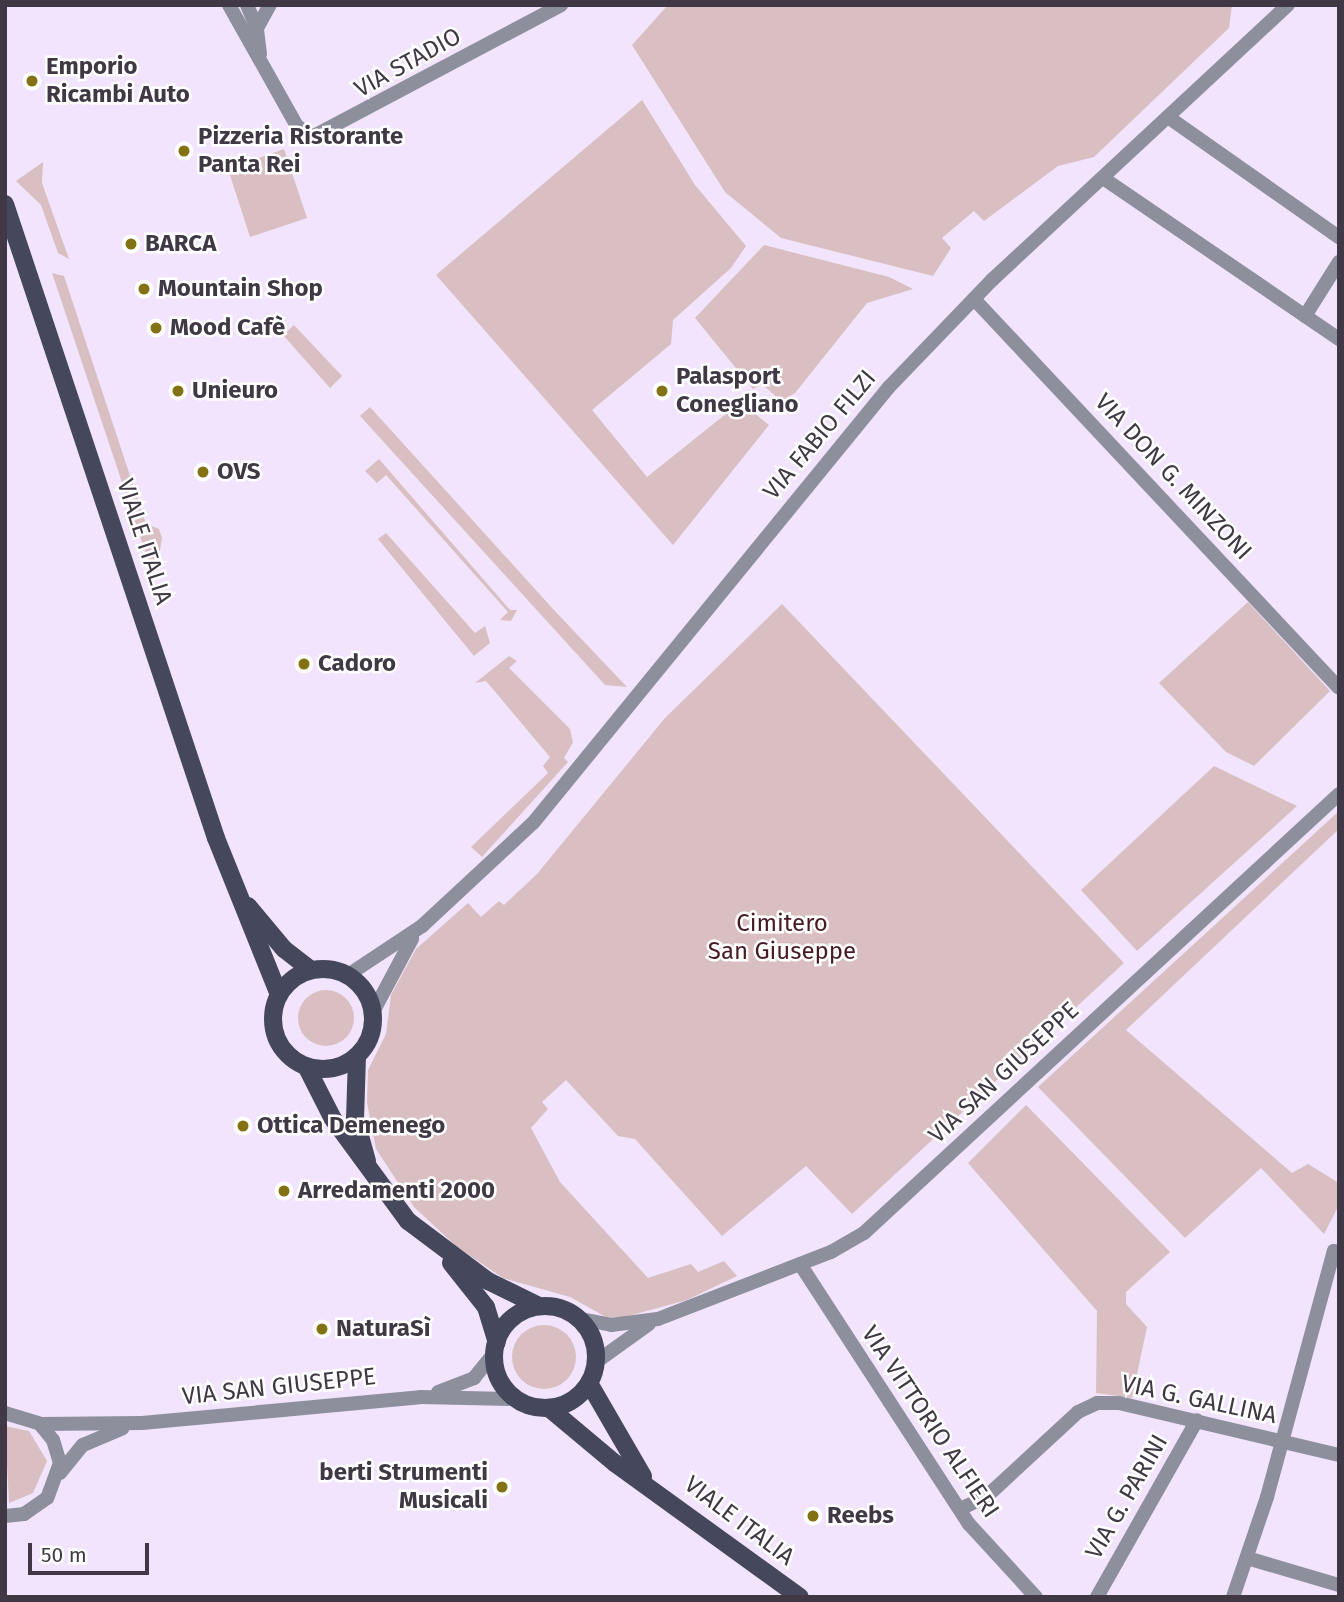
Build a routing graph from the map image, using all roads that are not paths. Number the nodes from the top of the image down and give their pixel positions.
1 (229, 5) edge
2 (247, 5) edge
3 (270, 5) edge
4 (561, 5) edge
5 (1288, 5) edge
6 (257, 27) junction
7 (261, 59) junction
8 (1168, 117) junction
9 (1103, 178) junction
10 (5, 204) edge
11 (1339, 237) edge
12 (1339, 262) edge
13 (974, 299) junction
14 (1305, 316) junction
15 (1339, 339) edge
16 (1339, 688) edge
17 (1339, 794) edge
18 (239, 895) junction
19 (422, 926) junction
20 (311, 970) junction
21 (348, 975) junction
22 (279, 995) junction
23 (373, 1012) junction
24 (357, 1056) junction
25 (306, 1066) junction
26 (372, 1178) junction
27 (438, 1247) junction
28 (1339, 1253) edge
29 (800, 1264) junction
30 (539, 1306) junction
31 (658, 1318) junction
32 (581, 1319) junction
33 (496, 1347) junction
34 (596, 1362) junction
35 (589, 1383) junction
36 (420, 1396) junction
37 (517, 1399) junction
38 (550, 1408) junction
39 (5, 1413) edge
40 (1197, 1420) junction
41 (142, 1423) junction
42 (40, 1424) junction
43 (1282, 1441) junction
44 (1339, 1455) edge
45 (58, 1475) junction
46 (649, 1485) junction
47 (960, 1509) junction
48 (5, 1516) edge
49 (1247, 1558) junction
50 (1339, 1585) edge
51 (800, 1597) edge
52 (1037, 1597) edge
53 (1097, 1597) edge
54 (1233, 1597) edge

1 - 7 street
2 - 6 street
3 - 6 street
4 - 7 street, VIA STADIO
5 - 8 street, VIA FABIO FILZI
6 - 7 street
8 - 9 street, VIA FABIO FILZI
8 - 11 street
9 - 13 street, VIA FABIO FILZI
9 - 14 street
10 - 18 main road, VIALE ITALIA
12 - 14 street
13 - 16 street, VIA DON G. MINZONI
13 - 19 street, VIA FABIO FILZI
14 - 15 street
17 - 29 street, VIA SAN GIUSEPPE
18 - 20 main road, VIALE ITALIA
18 - 22 main road, VIALE ITALIA
19 - 21 street, VIA FABIO FILZI
19 - 23 street, VIA FABIO FILZI
20 - 21 main road
20 - 22 main road
21 - 23 main road
22 - 25 main road
23 - 24 main road
24 - 25 main road
24 - 26 main road
25 - 26 main road
26 - 27 main road
27 - 30 main road
27 - 33 main road
28 - 43 street
29 - 31 street, VIA SAN GIUSEPPE
29 - 47 street, VIA VITTORIO ALFIERI
30 - 32 main road
30 - 33 main road
31 - 32 street, VIA SAN GIUSEPPE
31 - 34 street, VIA SAN GIUSEPPE
32 - 34 main road
33 - 36 street, VIA SAN GIUSEPPE
33 - 37 main road
34 - 35 main road
35 - 38 main road
35 - 46 main road, VIALE ITALIA
36 - 37 street, VIA SAN GIUSEPPE
36 - 41 street, VIA SAN GIUSEPPE
37 - 38 main road
38 - 46 main road, VIALE ITALIA
39 - 42 street, VIA SAN GIUSEPPE
40 - 43 street, VIA G. GALLINA
40 - 47 street, VIA G. GALLINA
40 - 53 street, VIA G. PARINI
41 - 42 street, VIA SAN GIUSEPPE
41 - 45 street, VIA SAN GIUSEPPE
42 - 45 street
43 - 44 street, VIA G. GALLINA
43 - 49 street
45 - 48 street, VIA SAN GIUSEPPE
46 - 51 main road, VIALE ITALIA
47 - 52 street, VIA VITTORIO ALFIERI
49 - 50 street
49 - 54 street

